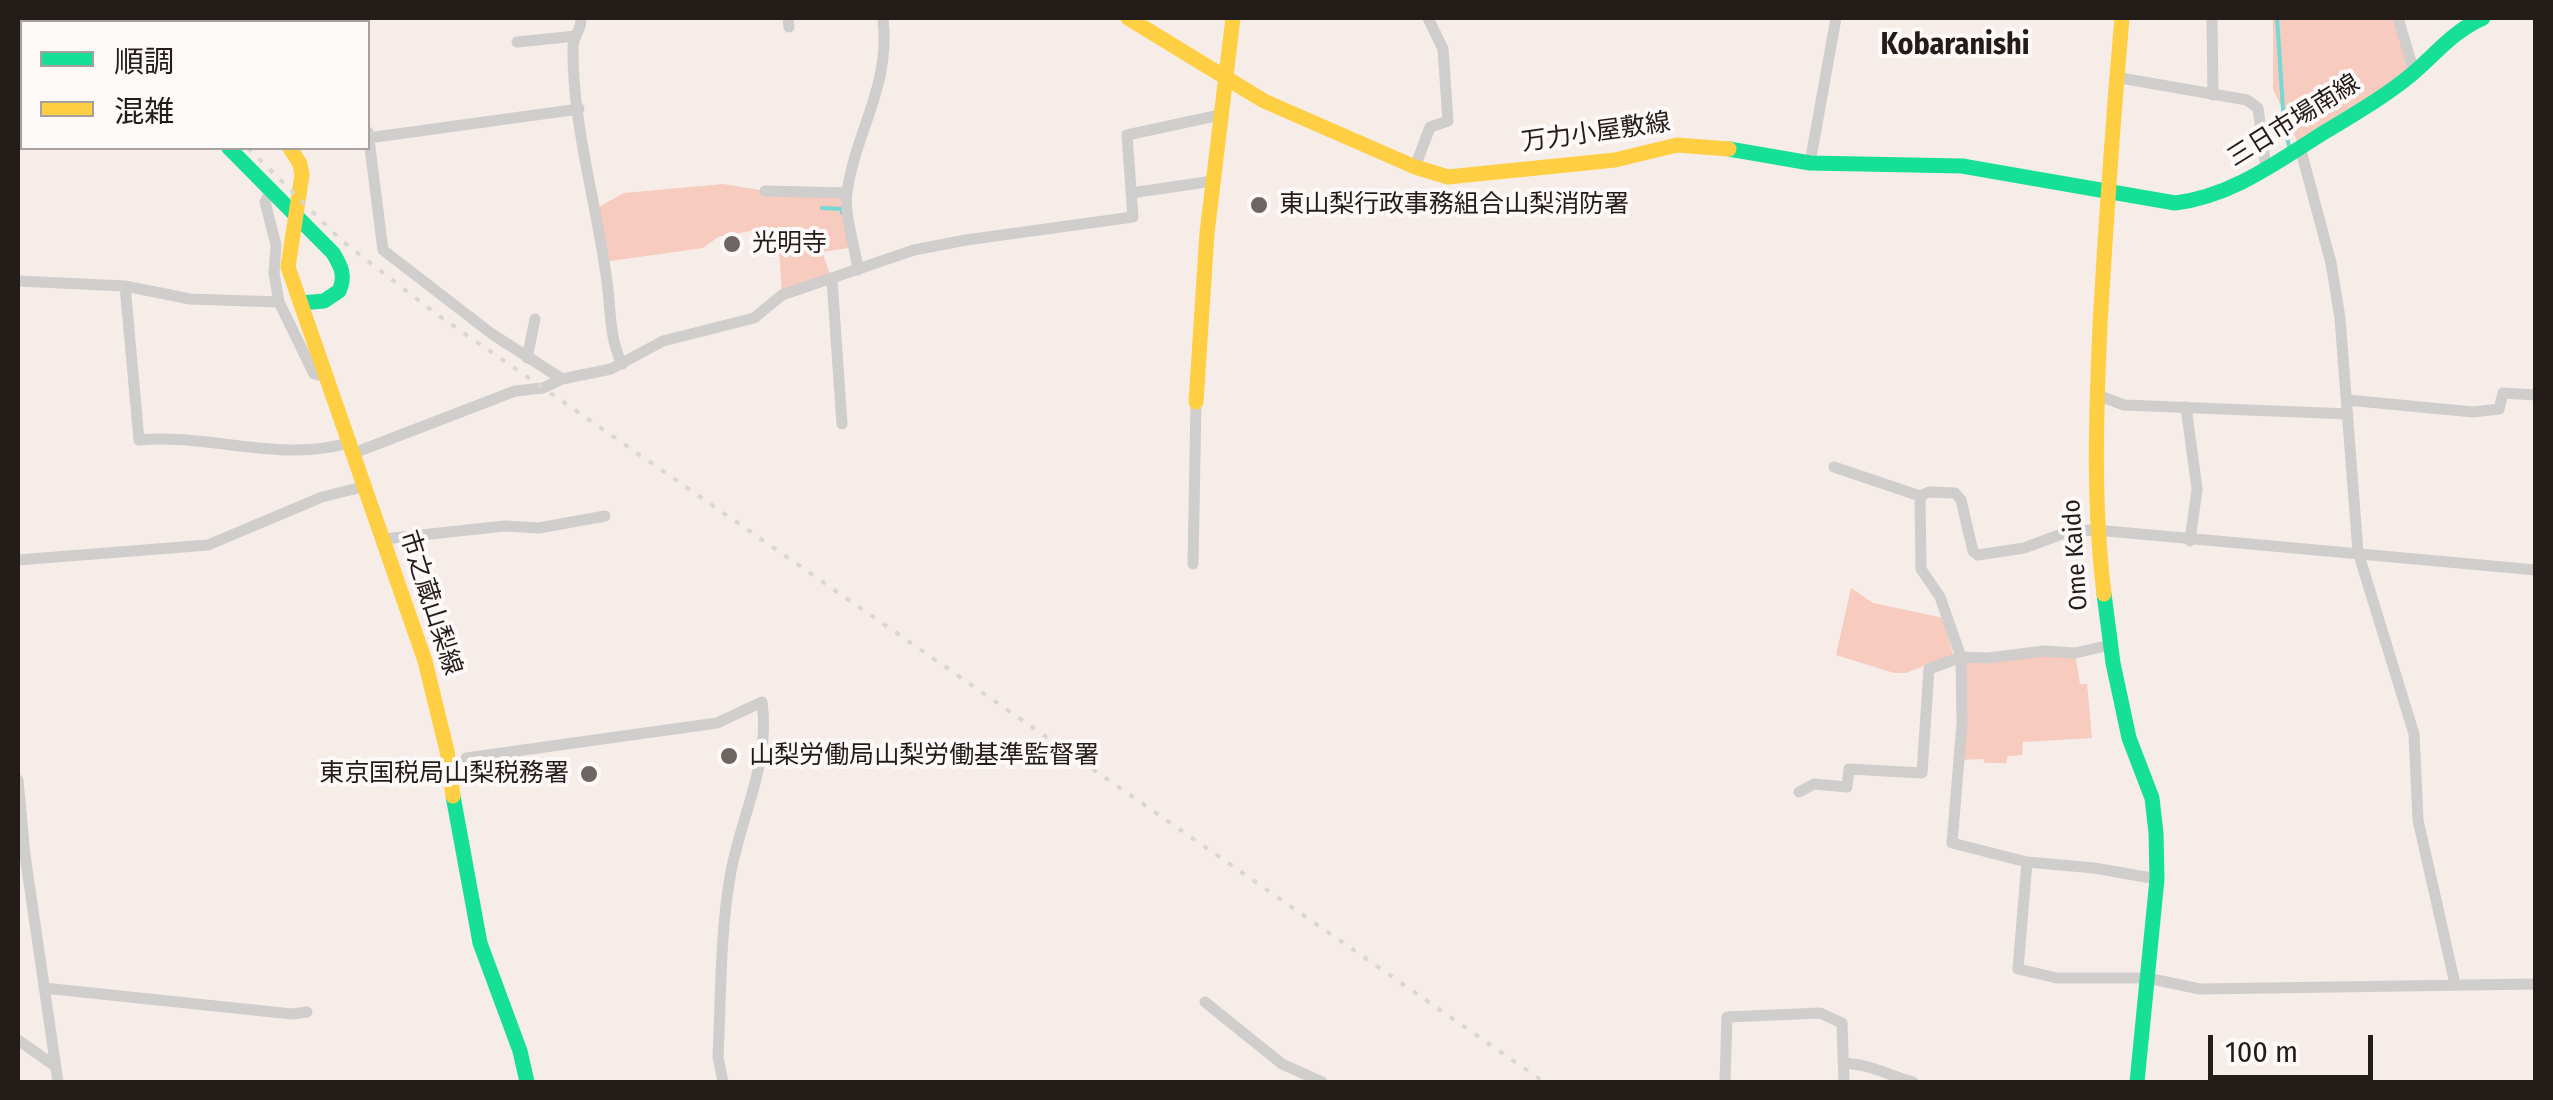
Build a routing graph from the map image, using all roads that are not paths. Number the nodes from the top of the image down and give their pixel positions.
1 (581, 18) edge
2 (884, 18) edge
3 (1128, 18) edge
4 (1233, 18) edge
5 (1428, 18) edge
6 (1836, 18) edge
7 (2122, 18) edge
8 (2212, 18) edge
9 (2398, 18) edge
10 (2483, 18) edge
11 (576, 36) junction
12 (517, 42) dead end
13 (2414, 72) junction
14 (1224, 77) junction
15 (2115, 77) junction
16 (2213, 94) junction
17 (579, 109) junction
18 (1220, 115) junction
19 (370, 135) edge
20 (2300, 147) junction
21 (232, 150) edge
22 (292, 150) edge
23 (370, 150) edge
24 (1810, 164) junction
25 (1415, 167) junction
26 (2266, 169) junction
27 (1212, 181) junction
28 (766, 191) dead end
29 (270, 192) junction
30 (847, 192) junction
31 (1131, 193) junction
32 (2107, 193) junction
33 (858, 270) junction
34 (832, 280) junction
35 (18, 281) edge
36 (125, 286) junction
37 (279, 302) junction
38 (301, 303) junction
39 (534, 320) dead end
40 (526, 358) junction
41 (622, 364) junction
42 (327, 376) junction
43 (562, 379) junction
44 (2097, 395) junction
45 (2536, 396) edge
46 (2347, 400) junction
47 (1196, 402) joint
48 (2186, 408) junction
49 (2348, 414) junction
50 (842, 424) dead end
51 (352, 447) junction
52 (1834, 467) dead end
53 (366, 486) junction
54 (1920, 496) junction
55 (605, 516) dead end
56 (2096, 530) junction
57 (384, 539) junction
58 (2190, 540) junction
59 (2358, 552) junction
60 (18, 560) edge
61 (1193, 564) dead end
62 (2536, 570) edge
63 (2110, 645) junction
64 (1961, 658) junction
65 (466, 758) dead end
66 (18, 780) edge
67 (1799, 792) dead end
68 (2027, 862) junction
69 (2157, 879) junction
70 (2147, 978) junction
71 (2455, 984) junction
72 (2536, 984) edge
73 (44, 988) junction
74 (1205, 1002) dead end
75 (307, 1012) dead end
76 (18, 1040) edge
77 (1843, 1063) junction
78 (59, 1077) edge
79 (1304, 1080) edge
80 (527, 1082) edge
81 (723, 1082) edge
82 (1322, 1082) edge
83 (1725, 1082) edge
84 (1844, 1082) edge
85 (1913, 1082) edge
86 (2137, 1082) edge

1 - 11 street
2 - 30 street
3 - 14 main road, 万力小屋敷線
4 - 14 main road
5 - 25 street
6 - 24 street
7 - 15 main road, Ome Kaido
8 - 16 street
9 - 13 street
10 - 13 main road, 三日市場南線
11 - 12 street
11 - 17 street
13 - 20 main road, 三日市場南線
14 - 18 main road
14 - 25 main road, 万力小屋敷線
15 - 16 street
15 - 32 main road, Ome Kaido
16 - 26 street
17 - 19 street
17 - 41 street
18 - 27 main road
18 - 31 street
20 - 26 main road, 三日市場南線
20 - 46 street
21 - 29 main road
22 - 38 main road, 市之蔵山梨線
23 - 40 street
24 - 25 main road, 万力小屋敷線
24 - 32 main road, 万力小屋敷線
26 - 32 main road, 三日市場南線
27 - 31 street
27 - 47 main road
28 - 30 street
29 - 37 street
29 - 38 main road
30 - 33 street
31 - 33 street
32 - 44 main road, Ome Kaido
33 - 34 street
34 - 41 street
34 - 50 street
35 - 36 street
36 - 37 street
36 - 51 street
37 - 42 street
38 - 42 main road, 市之蔵山梨線
39 - 40 street
40 - 43 street
41 - 43 street
42 - 51 main road, 市之蔵山梨線
43 - 51 street
44 - 48 street
44 - 56 main road, Ome Kaido
45 - 46 street
46 - 49 street
47 - 61 street
48 - 49 street
48 - 58 street
49 - 59 street
51 - 53 main road, 市之蔵山梨線
52 - 54 street
53 - 57 main road, 市之蔵山梨線
53 - 60 street
54 - 56 street
54 - 64 street
55 - 57 street
56 - 58 street
56 - 63 main road, Ome Kaido
57 - 80 main road, 市之蔵山梨線
58 - 59 street
59 - 62 street
59 - 71 street
63 - 64 street
63 - 69 main road, Ome Kaido
64 - 67 street
64 - 68 street
65 - 81 street
66 - 73 street
68 - 69 street
68 - 70 street
69 - 70 main road, Ome Kaido
70 - 71 street
70 - 86 main road, Ome Kaido
71 - 72 street
73 - 75 street
73 - 78 street
74 - 79 street
76 - 78 street
77 - 83 street
77 - 84 street
77 - 85 street
79 - 82 street

